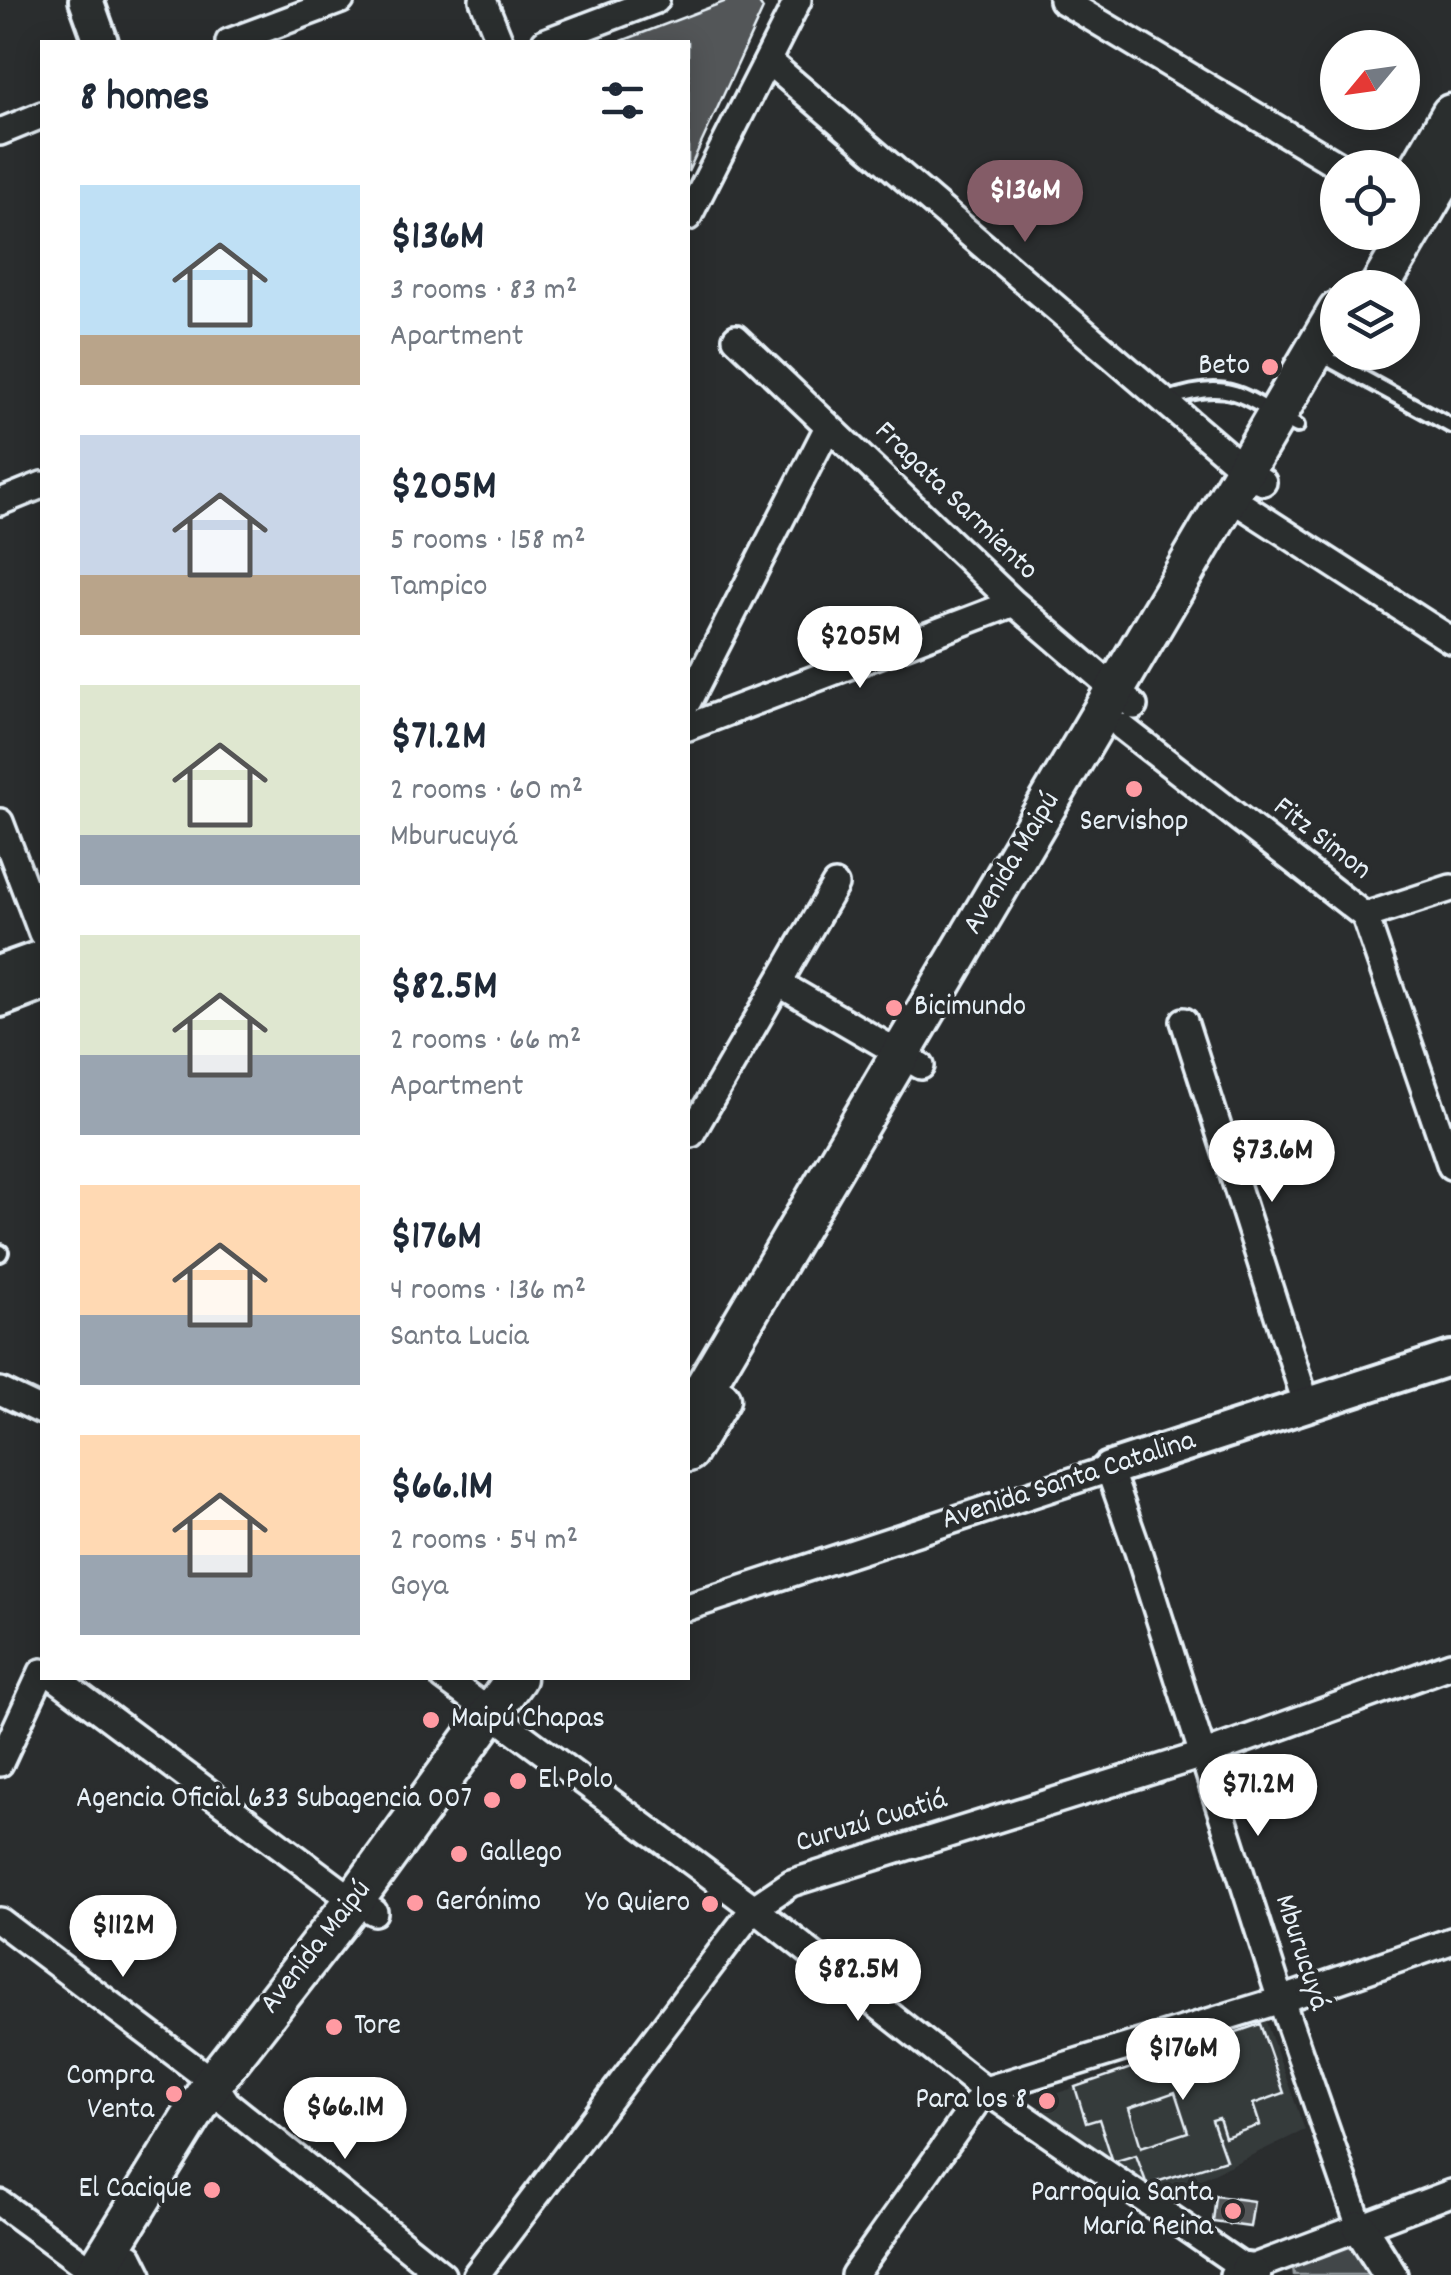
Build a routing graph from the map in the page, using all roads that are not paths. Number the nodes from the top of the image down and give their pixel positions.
1 (86, 0) edge
2 (342, 0) edge
3 (484, 0) edge
4 (656, 0) edge
5 (1062, 0) edge
6 (799, 1) edge
7 (100, 40) edge
8 (234, 40) edge
9 (499, 40) edge
10 (550, 40) edge
11 (768, 60) junction
12 (1451, 114) edge
13 (40, 116) edge
14 (0, 132) edge
15 (1320, 154) edge
16 (1451, 165) edge
17 (1420, 181) edge
18 (1420, 195) edge
19 (690, 213) edge
20 (736, 338) dead end
21 (1320, 350) edge
22 (1327, 370) edge
23 (1358, 370) edge
24 (1164, 400) junction
25 (1287, 421) junction
26 (828, 426) junction
27 (1451, 426) edge
28 (40, 486) edge
29 (1247, 489) junction
30 (0, 502) edge
31 (1014, 604) junction
32 (1451, 640) edge
33 (690, 697) edge
34 (1124, 708) junction
35 (690, 726) edge
36 (0, 822) edge
37 (835, 886) dead end
38 (1451, 888) edge
39 (1365, 916) junction
40 (40, 928) edge
41 (40, 958) edge
42 (0, 972) edge
43 (780, 984) junction
44 (40, 985) edge
45 (0, 1000) edge
46 (1184, 1021) dead end
47 (910, 1060) junction
48 (691, 1134) dead end
49 (1451, 1166) edge
50 (1451, 1358) edge
51 (0, 1391) edge
52 (1307, 1406) junction
53 (40, 1410) edge
54 (690, 1413) edge
55 (690, 1448) edge
56 (1109, 1468) junction
57 (690, 1606) edge
58 (1451, 1665) edge
59 (40, 1676) edge
60 (59, 1680) edge
61 (447, 1680) edge
62 (515, 1680) edge
63 (538, 1680) edge
64 (500, 1718) junction
65 (1202, 1755) junction
66 (0, 1763) edge
67 (364, 1907) junction
68 (754, 1908) junction
69 (0, 1921) edge
70 (1451, 1941) edge
71 (1281, 2000) junction
72 (985, 2090) junction
73 (220, 2092) junction
74 (1451, 2193) edge
75 (0, 2203) edge
76 (1360, 2227) junction
77 (116, 2271) edge
78 (1244, 2273) edge
79 (442, 2275) edge
80 (476, 2275) edge
81 (854, 2275) edge
82 (1390, 2275) edge

1 - 7 street
2 - 8 street
3 - 9 street
4 - 10 street
5 - 15 street
6 - 11 street
11 - 19 street
11 - 24 street
12 - 17 main road
13 - 14 street
16 - 18 main road
20 - 26 street, Fragata Sarmiento
21 - 25 main road, Avenida Maipú
22 - 25 main road, Avenida Maipú
23 - 27 lane
24 - 25 lane
24 - 29 street
25 - 29 main road, Avenida Maipú
26 - 31 street, Fragata Sarmiento
26 - 33 street
28 - 30 street
29 - 32 street
29 - 34 main road, Avenida Maipú
31 - 34 street, Fragata Sarmiento
31 - 35 street
34 - 39 street, Fitz Simon
34 - 47 main road, Avenida Maipú
36 - 40 street
37 - 43 street
38 - 39 street
39 - 49 street, Fitz Simon
41 - 42 street
43 - 47 street
43 - 48 street
44 - 45 street
46 - 52 street
47 - 54 main road, Avenida Maipú
47 - 55 main road, Avenida Maipú
50 - 52 street, Avenida Santa Catalina
51 - 53 street
52 - 56 street, Avenida Santa Catalina
56 - 57 street, Avenida Santa Catalina
56 - 65 street, Mburucuyá
58 - 65 street, Curuzú Cuatiá
59 - 66 street
60 - 67 street
61 - 64 street
62 - 64 main road, Avenida Maipú
63 - 64 main road, Avenida Maipú
64 - 67 main road, Avenida Maipú
64 - 68 street
65 - 68 street, Curuzú Cuatiá
65 - 71 street, Mburucuyá
67 - 73 main road, Avenida Maipú
68 - 72 street
68 - 80 street, Curuzú Cuatiá
69 - 73 street
70 - 71 street
71 - 72 street
71 - 76 street, Mburucuyá
72 - 78 street
72 - 81 street
73 - 77 main road, Avenida Maipú
73 - 79 street
74 - 76 street
75 - 77 street
76 - 78 street
76 - 82 street

